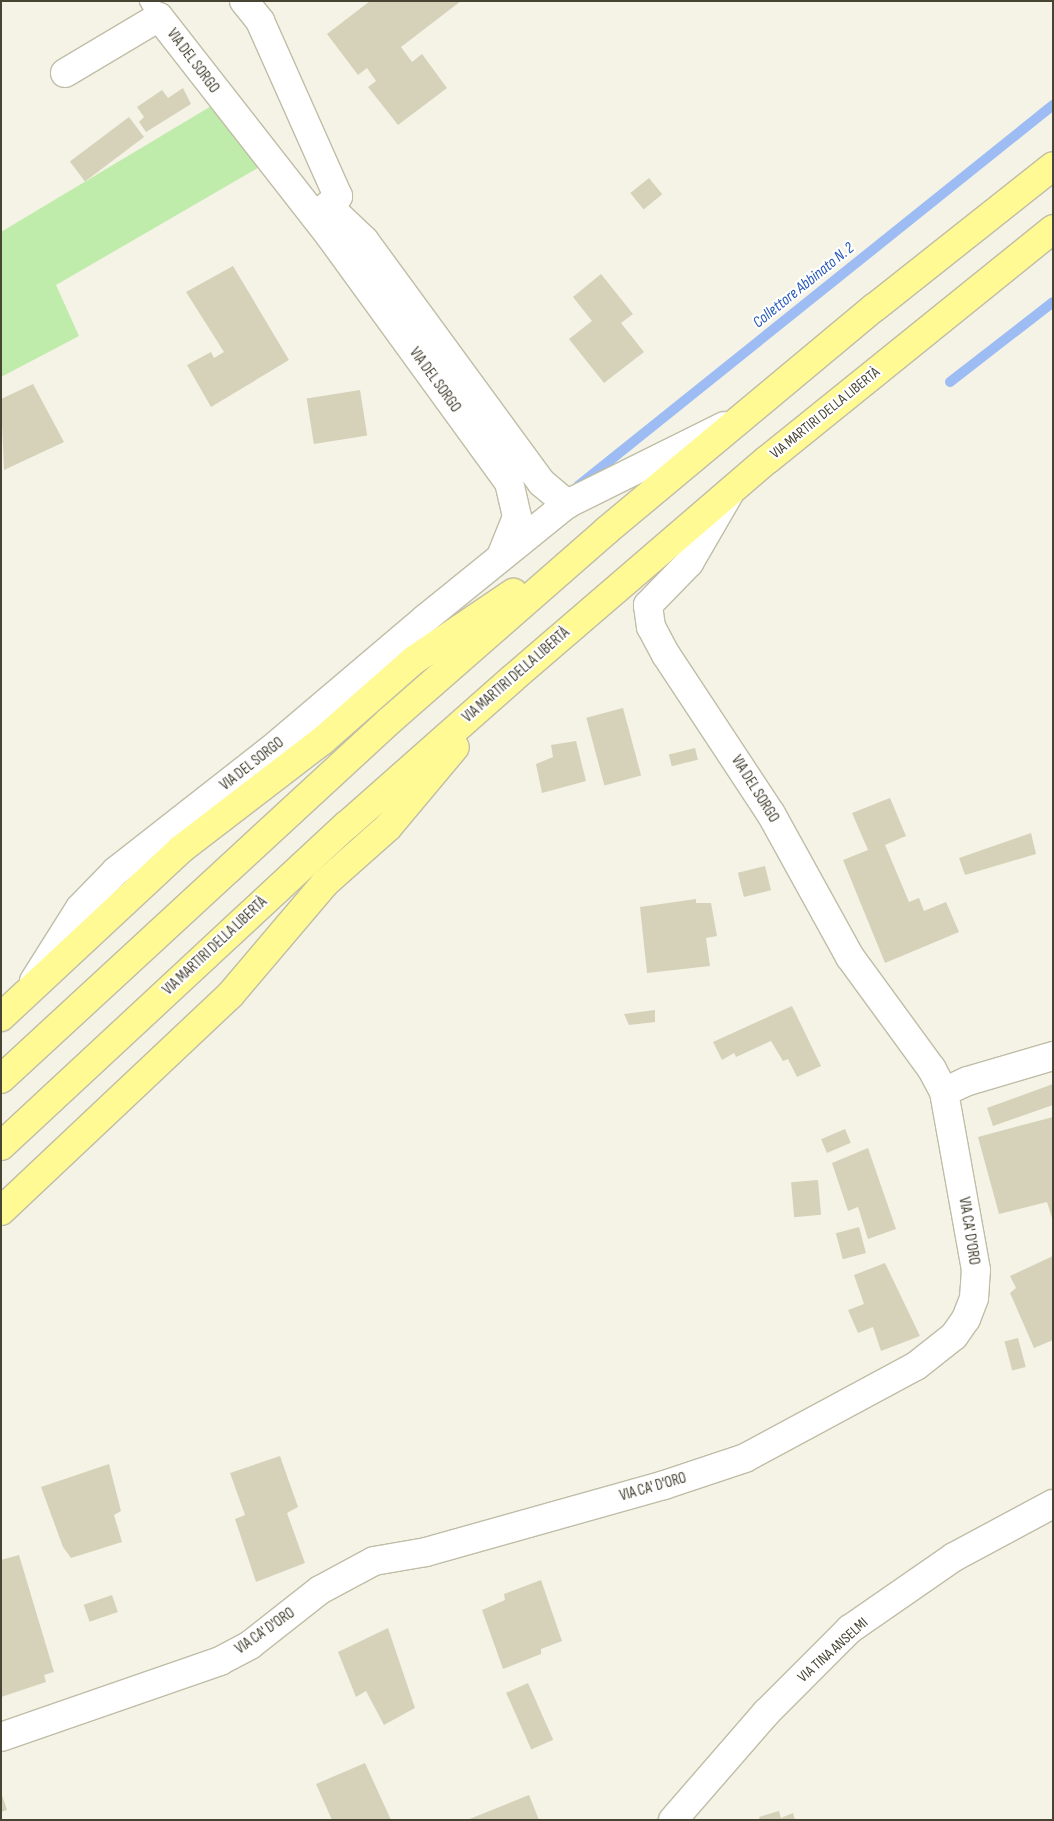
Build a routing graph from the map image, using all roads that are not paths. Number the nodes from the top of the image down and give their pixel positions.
1 (244, 1) edge
2 (154, 9) edge
3 (64, 73) dead end
4 (1053, 166) edge
5 (321, 210) junction
6 (1053, 229) edge
7 (742, 418) junction
8 (731, 491) junction
9 (567, 504) junction
10 (606, 531) junction
11 (501, 557) junction
12 (512, 679) junction
13 (27, 992) junction
14 (1, 1017) edge
15 (1053, 1056) edge
16 (1, 1079) edge
17 (944, 1092) junction
18 (1, 1146) edge
19 (1, 1211) edge
20 (1053, 1504) edge
21 (1, 1737) edge
22 (673, 1820) edge

1 - 5 street
2 - 3 street, VIA DEL SORGO
2 - 5 street, VIA DEL SORGO
4 - 7 main road
5 - 9 street, VIA DEL SORGO
5 - 11 street, VIA DEL SORGO
6 - 8 main road, VIA MARTIRI DELLA LIBERTÀ
7 - 9 street, VIA DEL SORGO
7 - 10 main road
8 - 12 main road, VIA MARTIRI DELLA LIBERTÀ
8 - 17 street, VIA DEL SORGO
9 - 11 street, VIA DEL SORGO
10 - 13 main road
10 - 16 main road
11 - 13 street, VIA DEL SORGO
12 - 18 main road, VIA MARTIRI DELLA LIBERTÀ
12 - 19 main road
13 - 14 main road
15 - 17 street
17 - 21 street, VIA CA' D'ORO
20 - 22 street, VIA TINA ANSELMI

